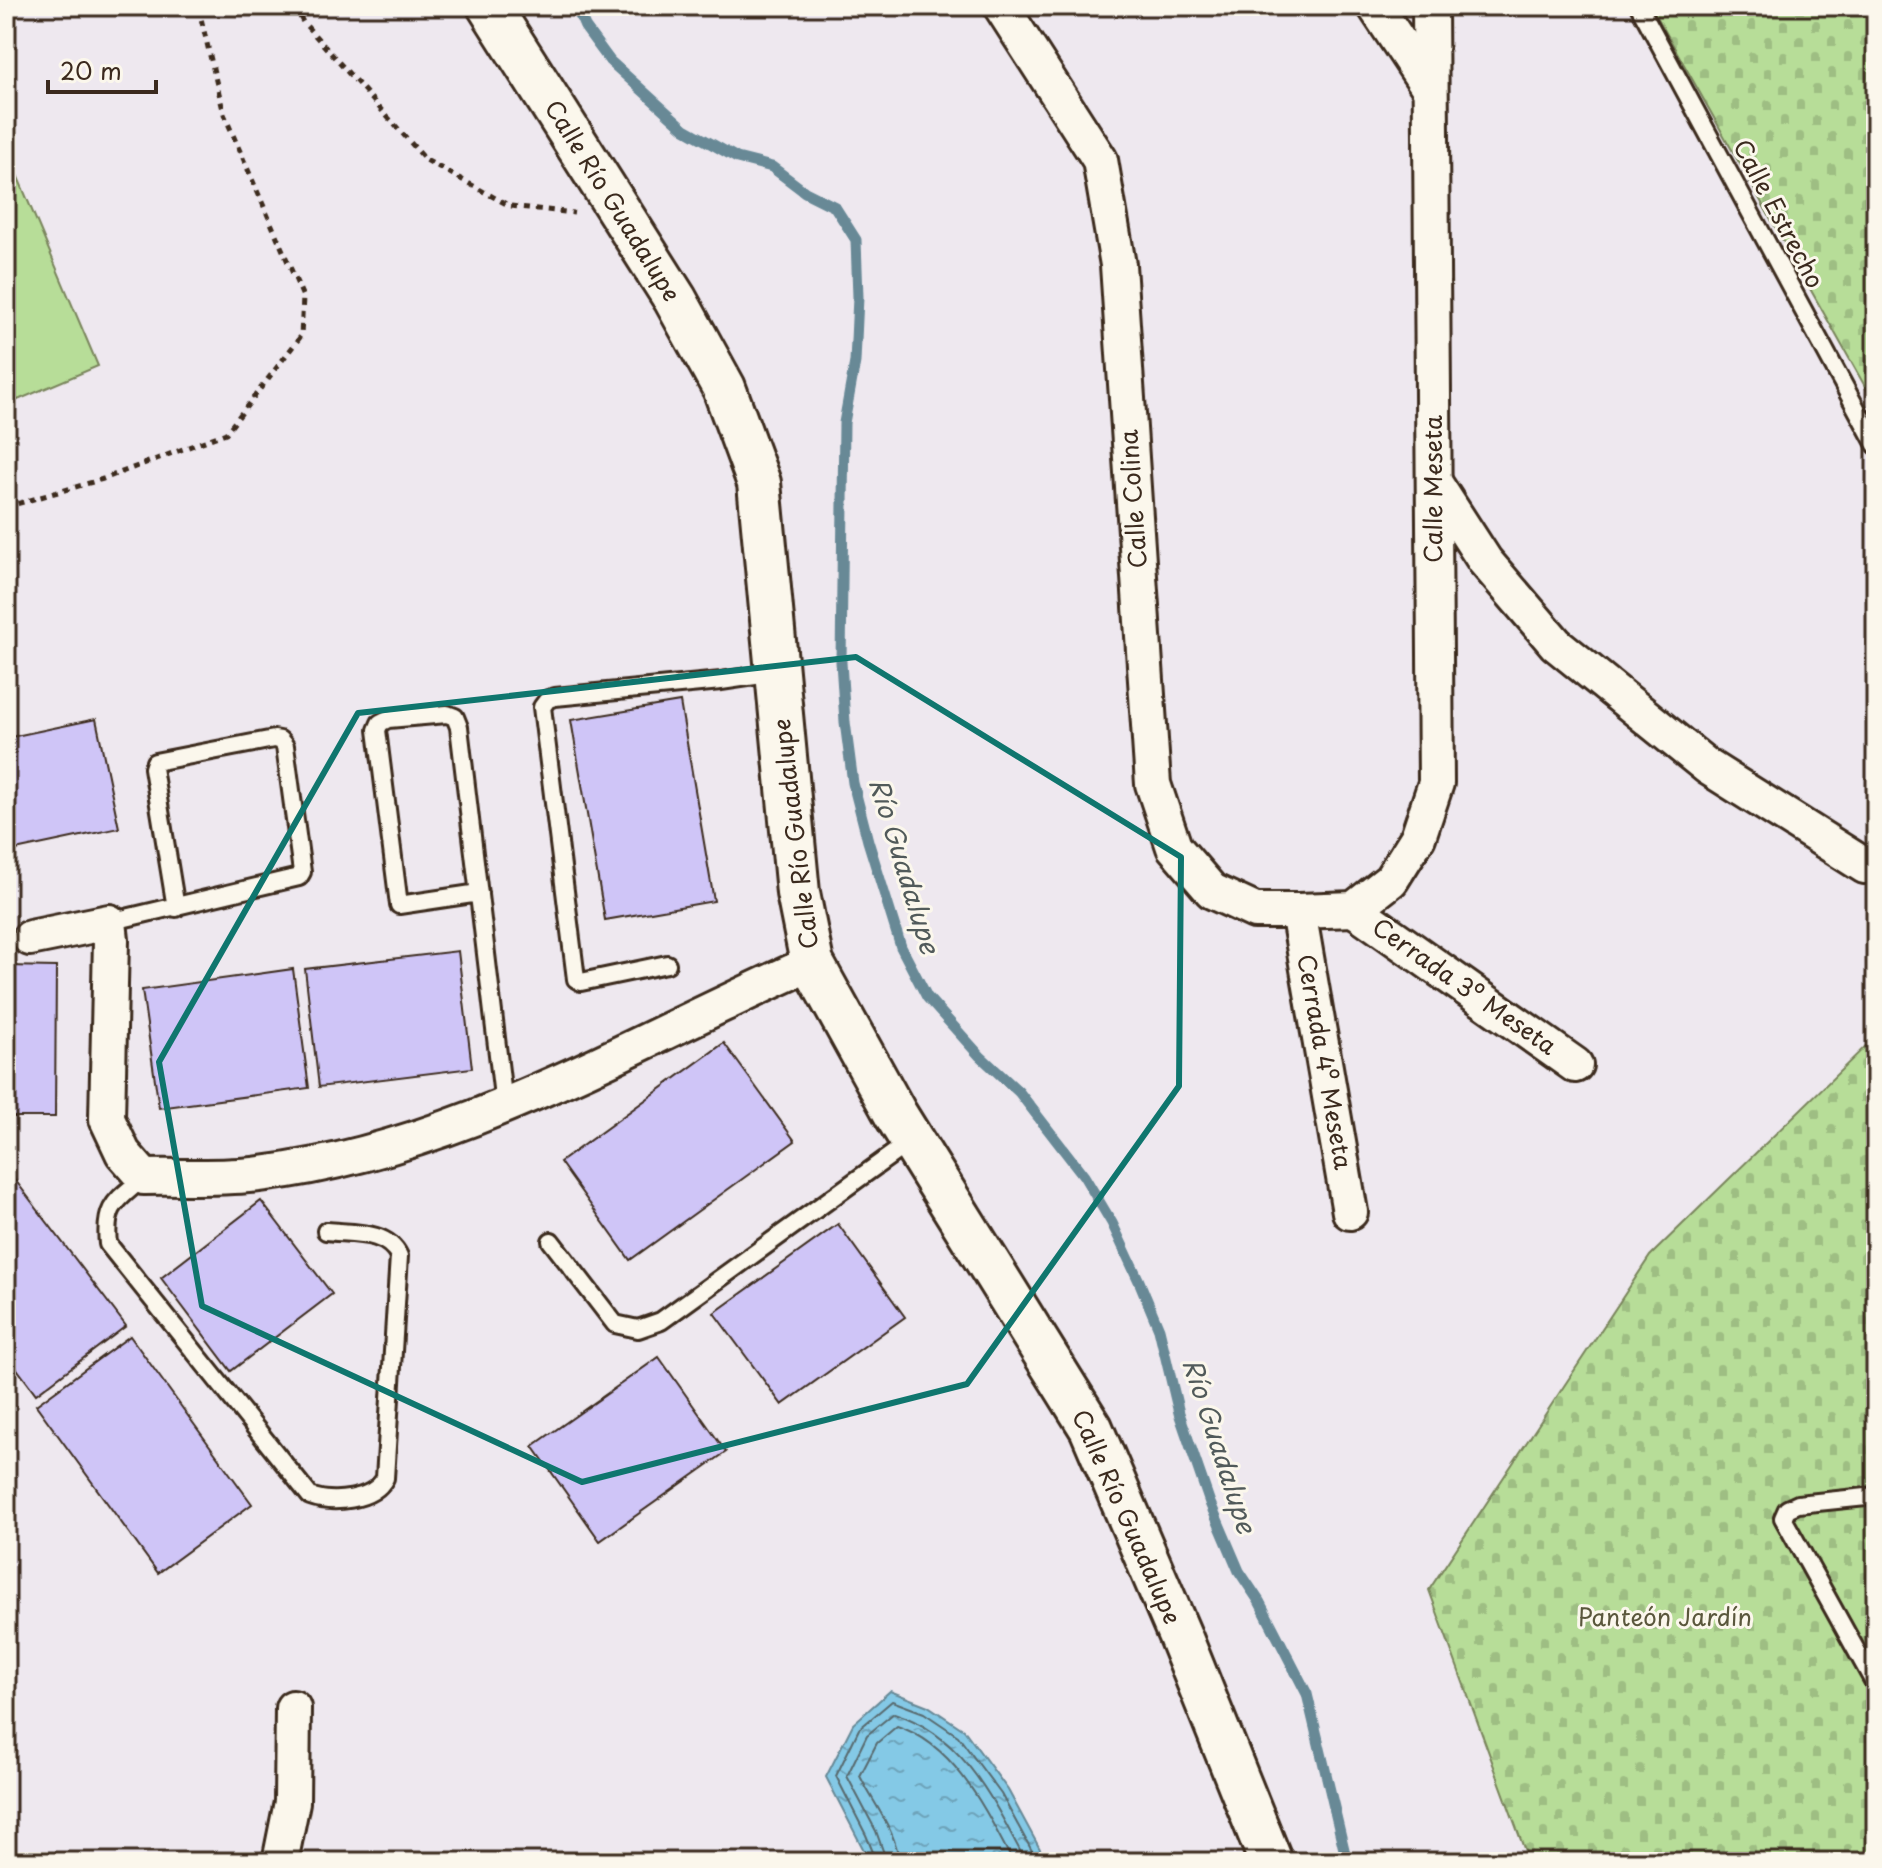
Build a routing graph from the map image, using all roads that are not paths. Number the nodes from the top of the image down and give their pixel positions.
1 (1001, 6) edge
2 (1375, 6) edge
3 (1430, 6) edge
4 (1639, 6) edge
5 (493, 9) edge
6 (1430, 89) junction
7 (1876, 445) edge
8 (1434, 482) junction
9 (777, 673) junction
10 (1865, 866) dead end
11 (479, 893) junction
12 (176, 908) junction
13 (1354, 909) junction
14 (1309, 911) junction
15 (109, 922) junction
16 (30, 938) dead end
17 (812, 963) junction
18 (667, 964) dead end
19 (1575, 1065) dead end
20 (504, 1105) junction
21 (912, 1140) junction
22 (144, 1177) junction
23 (1350, 1212) dead end
24 (326, 1231) dead end
25 (551, 1241) dead end
26 (1876, 1496) edge
27 (1876, 1686) edge
28 (293, 1708) dead end
29 (280, 1862) edge
30 (1271, 1862) edge

1 - 14 street, Calle Colina
2 - 6 street
3 - 6 street, Calle Meseta
4 - 7 lane, Calle Estrecho
5 - 9 street, Calle Río Guadalupe
6 - 8 street, Calle Meseta
8 - 10 street
8 - 13 street, Calle Meseta
9 - 17 street, Calle Río Guadalupe
9 - 18 lane
11 - 11 lane
11 - 20 lane
12 - 12 lane
12 - 15 lane
13 - 14 street
13 - 19 street, Cerrada 3º Meseta
14 - 23 street, Cerrada 4º Meseta
15 - 16 street
15 - 22 street
17 - 20 street
17 - 21 street, Calle Río Guadalupe
20 - 22 street
21 - 25 lane
21 - 30 street, Calle Río Guadalupe
22 - 24 lane
26 - 27 lane
28 - 29 street

